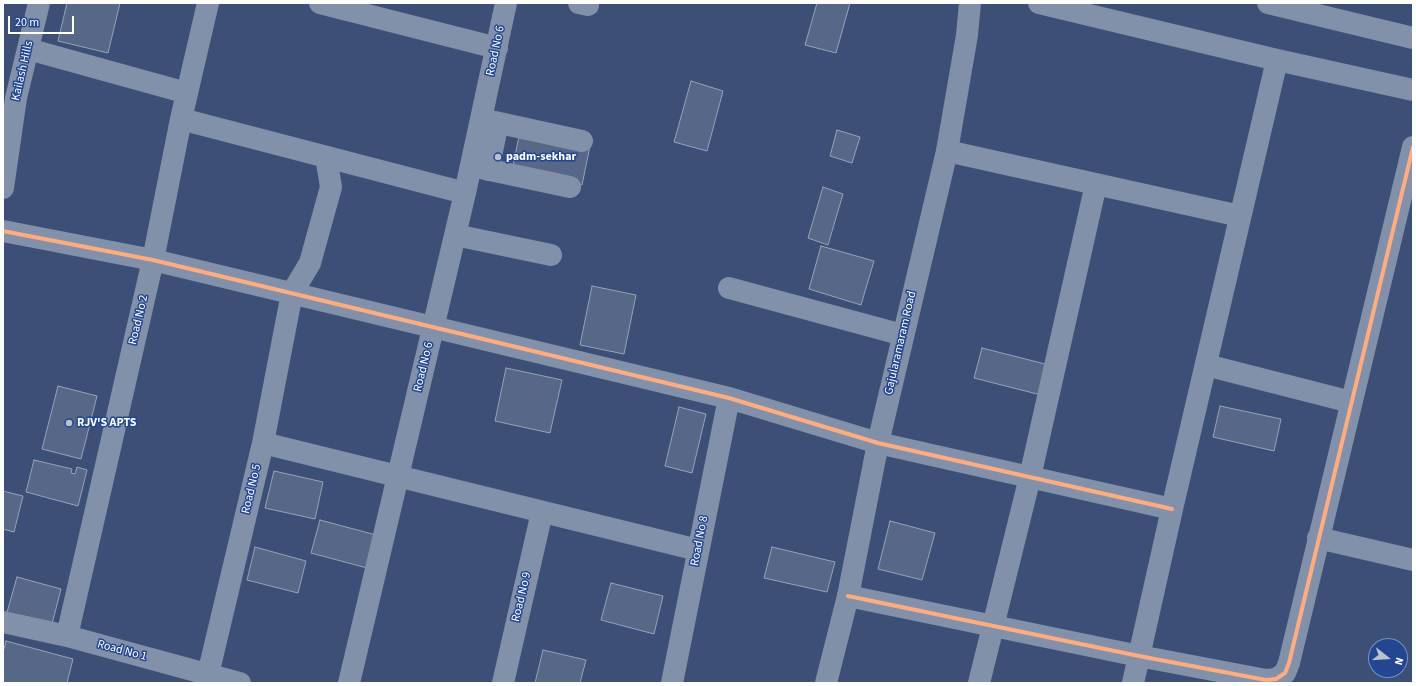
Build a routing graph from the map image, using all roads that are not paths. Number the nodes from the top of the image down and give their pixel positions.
1 (39, 3) edge
2 (208, 3) edge
3 (320, 3) edge
4 (506, 3) edge
5 (970, 3) edge
6 (1039, 3) edge
7 (1268, 3) edge
8 (1413, 38) edge
9 (497, 48) junction
10 (28, 49) junction
11 (1277, 60) junction
12 (1413, 90) edge
13 (187, 93) junction
14 (16, 98) junction
15 (181, 119) junction
16 (489, 121) junction
17 (3, 126) edge
18 (582, 141) dead end
19 (1413, 146) edge
20 (947, 151) junction
21 (326, 157) junction
22 (479, 168) junction
23 (1096, 184) junction
24 (3, 188) edge
25 (570, 188) dead end
26 (465, 193) junction
27 (1240, 216) junction
28 (3, 231) edge
29 (455, 235) junction
30 (551, 255) dead end
31 (153, 260) junction
32 (729, 288) dead end
33 (292, 293) junction
34 (433, 327) junction
35 (903, 335) junction
36 (1206, 365) junction
37 (729, 398) junction
38 (1351, 402) junction
39 (878, 443) junction
40 (263, 444) junction
41 (398, 476) junction
42 (1030, 477) junction
43 (1172, 509) junction
44 (542, 512) junction
45 (1318, 538) junction
46 (698, 550) junction
47 (1413, 560) edge
48 (848, 596) junction
49 (3, 622) edge
50 (993, 626) junction
51 (68, 636) junction
52 (1139, 656) junction
53 (207, 679) edge
54 (240, 683) edge
55 (349, 683) edge
56 (503, 683) edge
57 (672, 683) edge
58 (826, 683) edge
59 (980, 683) edge
60 (1133, 683) edge

1 - 10 street, Kailash Hills
2 - 13 street, Road No 2
3 - 9 street
4 - 9 street, Road No 6
5 - 20 main road, Gajularamaram Road
6 - 11 street
7 - 8 street
9 - 16 street, Road No 6
10 - 13 street
10 - 14 street, Kailash Hills
11 - 12 street
11 - 27 street
13 - 15 street, Road No 2
14 - 17 street
14 - 24 street, Kailash Hills
15 - 21 street
15 - 31 street, Road No 2
16 - 18 street
16 - 22 street, Road No 6
19 - 38 street
20 - 23 street
20 - 35 main road, Gajularamaram Road
21 - 26 street
21 - 33 street
22 - 25 street
22 - 26 street, Road No 6
23 - 27 street
23 - 42 street
26 - 29 street, Road No 6
27 - 36 street
28 - 31 street
29 - 30 street
29 - 34 street, Road No 6
31 - 33 street
31 - 51 street, Road No 2
32 - 35 street
33 - 34 street
33 - 40 street, Road No 5
34 - 37 street
34 - 41 street, Road No 6
35 - 39 main road, Gajularamaram Road
36 - 38 street
36 - 43 street
37 - 39 street
37 - 46 street, Road No 8
38 - 45 street
39 - 42 street
39 - 48 main road, Gajularamaram Road
40 - 41 street
40 - 53 street, Road No 5
41 - 44 street
41 - 55 street, Road No 6
42 - 43 street
42 - 50 street
43 - 52 street
44 - 46 street
44 - 56 street, Road No 9
45 - 47 street
45 - 52 street
46 - 57 street, Road No 8
48 - 50 street
48 - 58 main road, Gajularamaram Road
49 - 51 street, Road No 1
50 - 52 street
50 - 59 street
51 - 53 street, Road No 1
52 - 60 street
53 - 54 street, Road No 1

